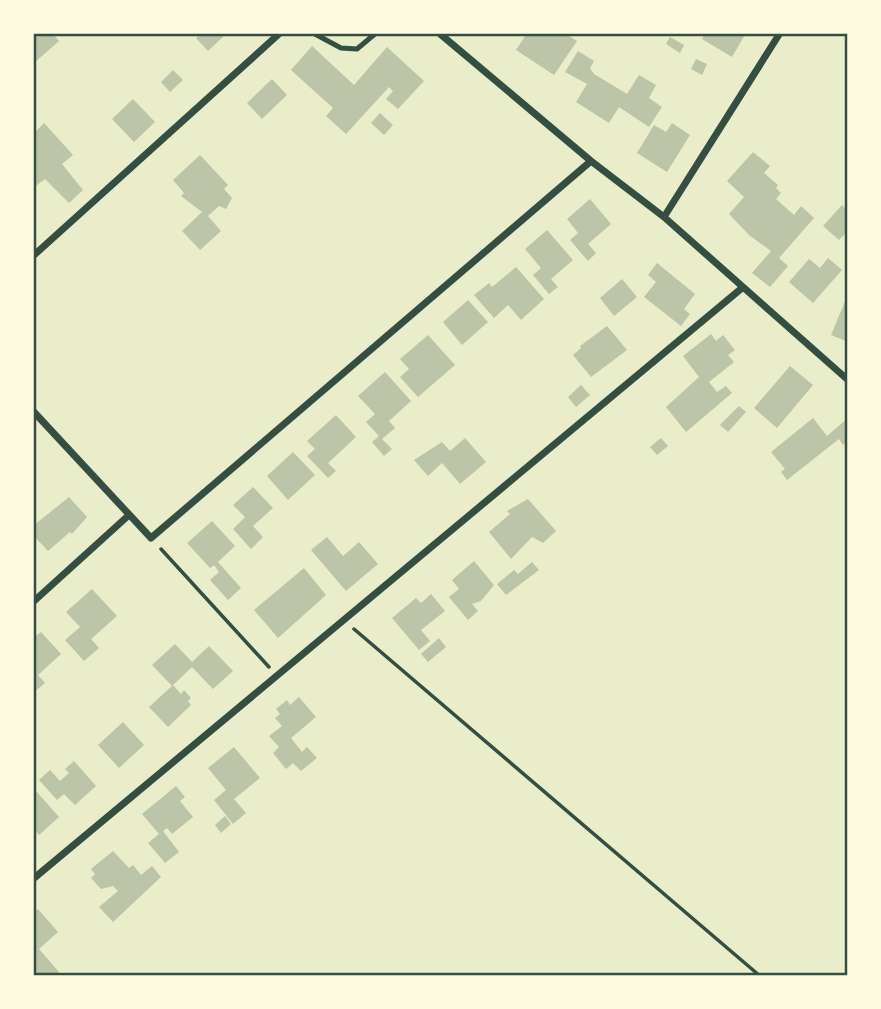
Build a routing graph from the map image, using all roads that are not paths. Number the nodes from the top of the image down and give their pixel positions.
1 (280, 33) edge
2 (313, 33) edge
3 (376, 33) edge
4 (439, 33) edge
5 (780, 33) edge
6 (591, 161) junction
7 (664, 217) junction
8 (33, 256) edge
9 (741, 288) junction
10 (848, 380) edge
11 (33, 411) edge
12 (130, 515) junction
13 (33, 602) edge
14 (33, 879) edge

1 - 8 street
2 - 3 lane
4 - 6 street
5 - 7 street
6 - 7 street
6 - 12 street
7 - 9 street
9 - 10 street
9 - 14 street
11 - 12 street
12 - 13 street

